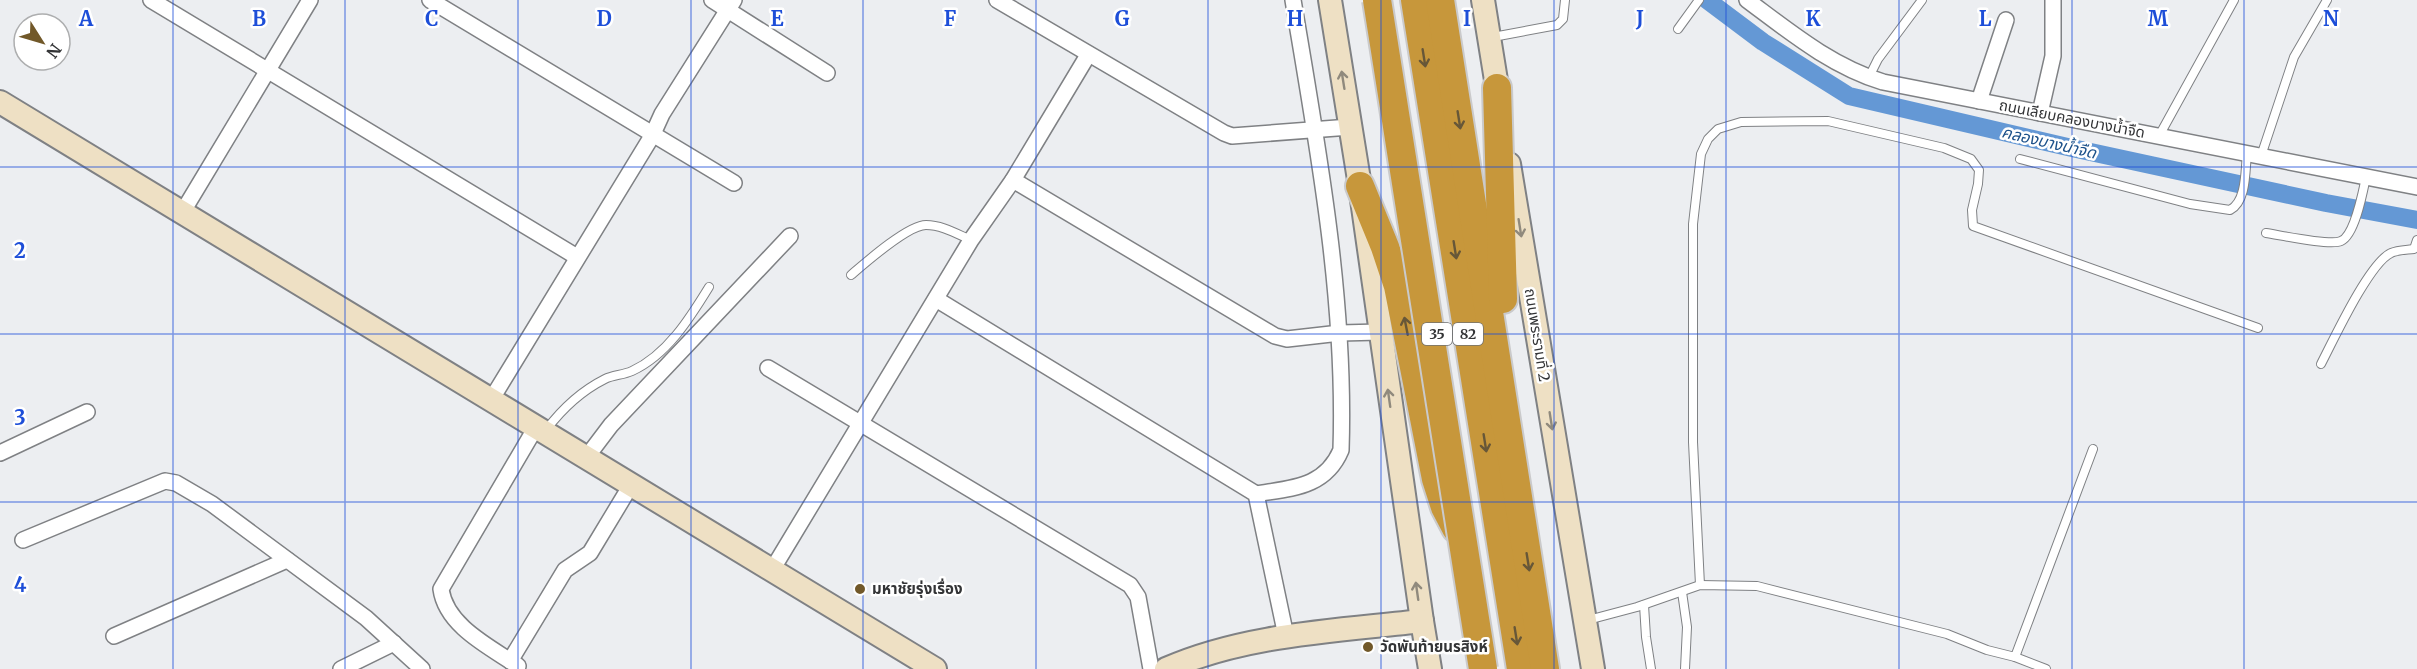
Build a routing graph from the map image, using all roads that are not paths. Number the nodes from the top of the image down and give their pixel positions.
1 (151, 0) edge
2 (310, 0) edge
3 (430, 0) edge
4 (712, 0) edge
5 (997, 0) edge
6 (1293, 0) edge
7 (1330, 0) edge
8 (1377, 0) edge
9 (1382, 0) edge
10 (1415, 0) edge
11 (1440, 0) edge
12 (1483, 0) edge
13 (1565, 0) edge
14 (1699, 0) edge
15 (1748, 0) edge
16 (1922, 0) edge
17 (2053, 0) edge
18 (2234, 0) edge
19 (2327, 0) edge
20 (731, 5) edge
21 (2006, 20) dead end
22 (1678, 29) dead end
23 (1488, 38) junction
24 (1088, 55) junction
25 (268, 69) junction
26 (827, 73) dead end
27 (1869, 77) junction
28 (1497, 88) junction
29 (1979, 101) junction
30 (0, 102) edge
31 (2040, 113) junction
32 (1350, 127) junction
33 (1315, 128) junction
34 (652, 136) junction
35 (2159, 136) junction
36 (2020, 159) dead end
37 (2251, 159) junction
38 (1013, 180) junction
39 (734, 183) dead end
40 (2364, 183) junction
41 (1360, 186) junction
42 (2417, 187) edge
43 (182, 213) junction
44 (2266, 233) dead end
45 (790, 236) dead end
46 (971, 240) junction
47 (2417, 240) edge
48 (2415, 249) edge
49 (577, 257) junction
50 (851, 275) dead end
51 (710, 287) dead end
52 (936, 299) junction
53 (2258, 328) dead end
54 (1380, 332) junction
55 (1340, 333) junction
56 (2321, 364) dead end
57 (768, 368) dead end
58 (491, 400) junction
59 (87, 412) dead end
60 (860, 424) junction
61 (540, 430) junction
62 (2094, 449) dead end
63 (0, 453) edge
64 (586, 458) junction
65 (631, 485) junction
66 (1256, 495) junction
67 (1521, 515) junction
68 (1470, 538) junction
69 (23, 540) dead end
70 (287, 560) junction
71 (772, 570) junction
72 (1700, 585) junction
73 (1682, 592) junction
74 (1644, 605) junction
75 (1422, 621) junction
76 (1584, 621) junction
77 (114, 636) dead end
78 (1286, 636) junction
79 (394, 643) junction
80 (2015, 657) junction
81 (2030, 666) edge
82 (341, 669) edge
83 (422, 669) edge
84 (935, 669) edge
85 (1151, 669) edge
86 (1166, 669) edge
87 (1430, 669) edge
88 (1483, 669) edge
89 (1490, 669) edge
90 (1521, 669) edge
91 (1545, 669) edge
92 (1593, 669) edge
93 (1651, 669) edge
94 (1685, 669) edge
95 (2046, 669) edge

1 - 25 street
2 - 25 street
3 - 34 street
4 - 20 street
5 - 24 street
6 - 33 street
32 -> 7 main road
8 - 88 highway, 82, bridge
9 - 68 highway, 35
10 -> 90 highway, 82
11 -> 67 highway
12 - 23 main road, ถนนพระรามที่ 2
13 - 23 lane
14 - 22 lane
15 - 27 street, ถนนเลียบคลองบางน้ำจืด
16 - 27 lane
17 - 31 street
18 - 35 lane
19 - 37 lane
20 - 26 street
20 - 34 street
21 - 29 street
23 - 28 main road, ถนนพระรามที่ 2
24 - 33 street
24 - 38 street
25 - 43 street
25 - 49 street
27 - 29 street, ถนนเลียบคลองบางน้ำจืด
28 - 67 highway
28 -> 76 main road, ถนนพระรามที่ 2
29 - 31 street, ถนนเลียบคลองบางน้ำจืด
30 - 43 main road
31 - 35 street, ถนนเลียบคลองบางน้ำจืด
32 - 33 street
32 - 41 main road
33 - 55 street
34 - 39 street
34 - 49 street
35 - 37 street, ถนนเลียบคลองบางน้ำจืด
36 - 37 lane
37 - 40 street, ถนนเลียบคลองบางน้ำจืด
38 - 46 street
38 - 55 street
40 - 42 street, ถนนเลียบคลองบางน้ำจืด
40 - 44 lane
41 - 54 main road
68 -> 41 highway
43 - 58 main road
45 - 64 street
46 - 50 lane
46 - 52 street
47 - 48 lane
48 - 56 lane
49 - 58 street
51 - 61 lane
52 - 60 street
52 - 66 street
53 - 72 lane
54 - 55 street
75 -> 54 main road
55 - 66 street
57 - 60 street
58 - 61 main road
59 - 63 street
60 - 71 street
60 - 85 street
61 - 64 main road
61 - 65 street
62 - 80 lane
64 - 65 main road
65 - 71 main road
66 - 78 street
67 -> 91 highway
68 - 89 highway, 35
69 - 70 street
70 - 77 street
70 - 79 street
71 - 84 main road
72 - 73 lane
72 - 80 lane
73 - 74 lane
73 - 94 lane
74 - 76 lane
74 - 93 lane
75 - 78 main road
75 - 87 main road
76 - 92 main road, ถนนพระรามที่ 2
78 - 86 main road
79 - 82 street
79 - 83 street
80 - 81 lane
81 - 95 lane

